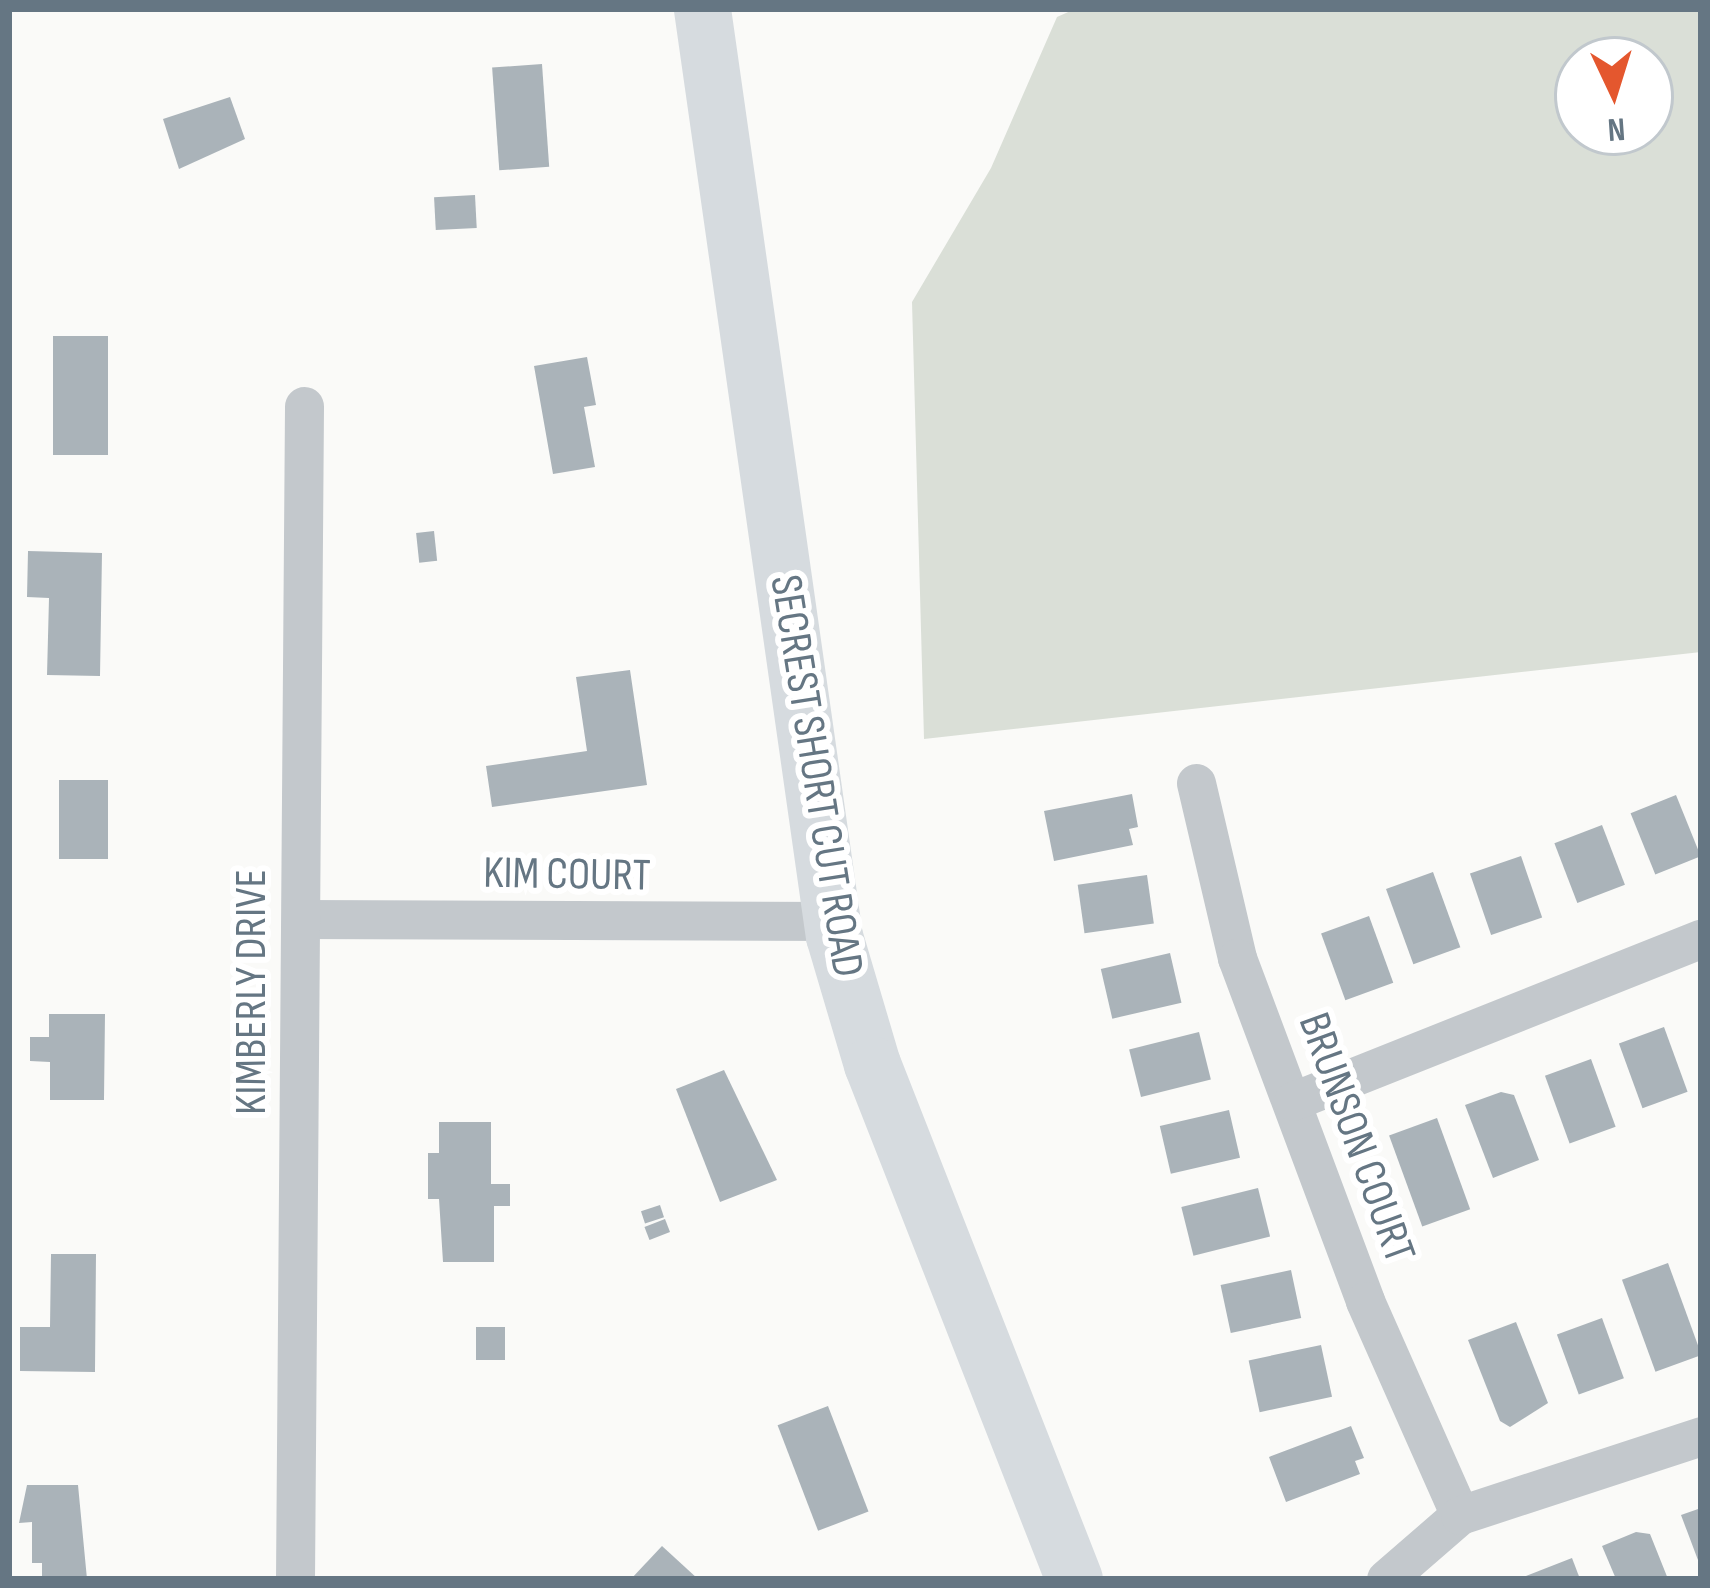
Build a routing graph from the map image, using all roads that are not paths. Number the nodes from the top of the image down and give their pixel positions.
1 (702, 9) edge
2 (304, 406) dead end
3 (1196, 784) dead end
4 (301, 919) junction
5 (832, 921) junction
6 (1701, 939) edge
7 (1293, 1101) junction
8 (1701, 1436) edge
9 (1460, 1515) junction
10 (296, 1579) edge
11 (1074, 1579) edge
12 (1386, 1579) edge

1 - 5 main road, SECREST SHORT CUT ROAD
2 - 4 street, KIMBERLY DRIVE
3 - 7 street, BRUNSON COURT
4 - 5 street, KIM COURT
4 - 10 street, KIMBERLY DRIVE
5 - 11 main road, SECREST SHORT CUT ROAD
6 - 7 street
7 - 9 street, BRUNSON COURT
8 - 9 street
9 - 12 street

